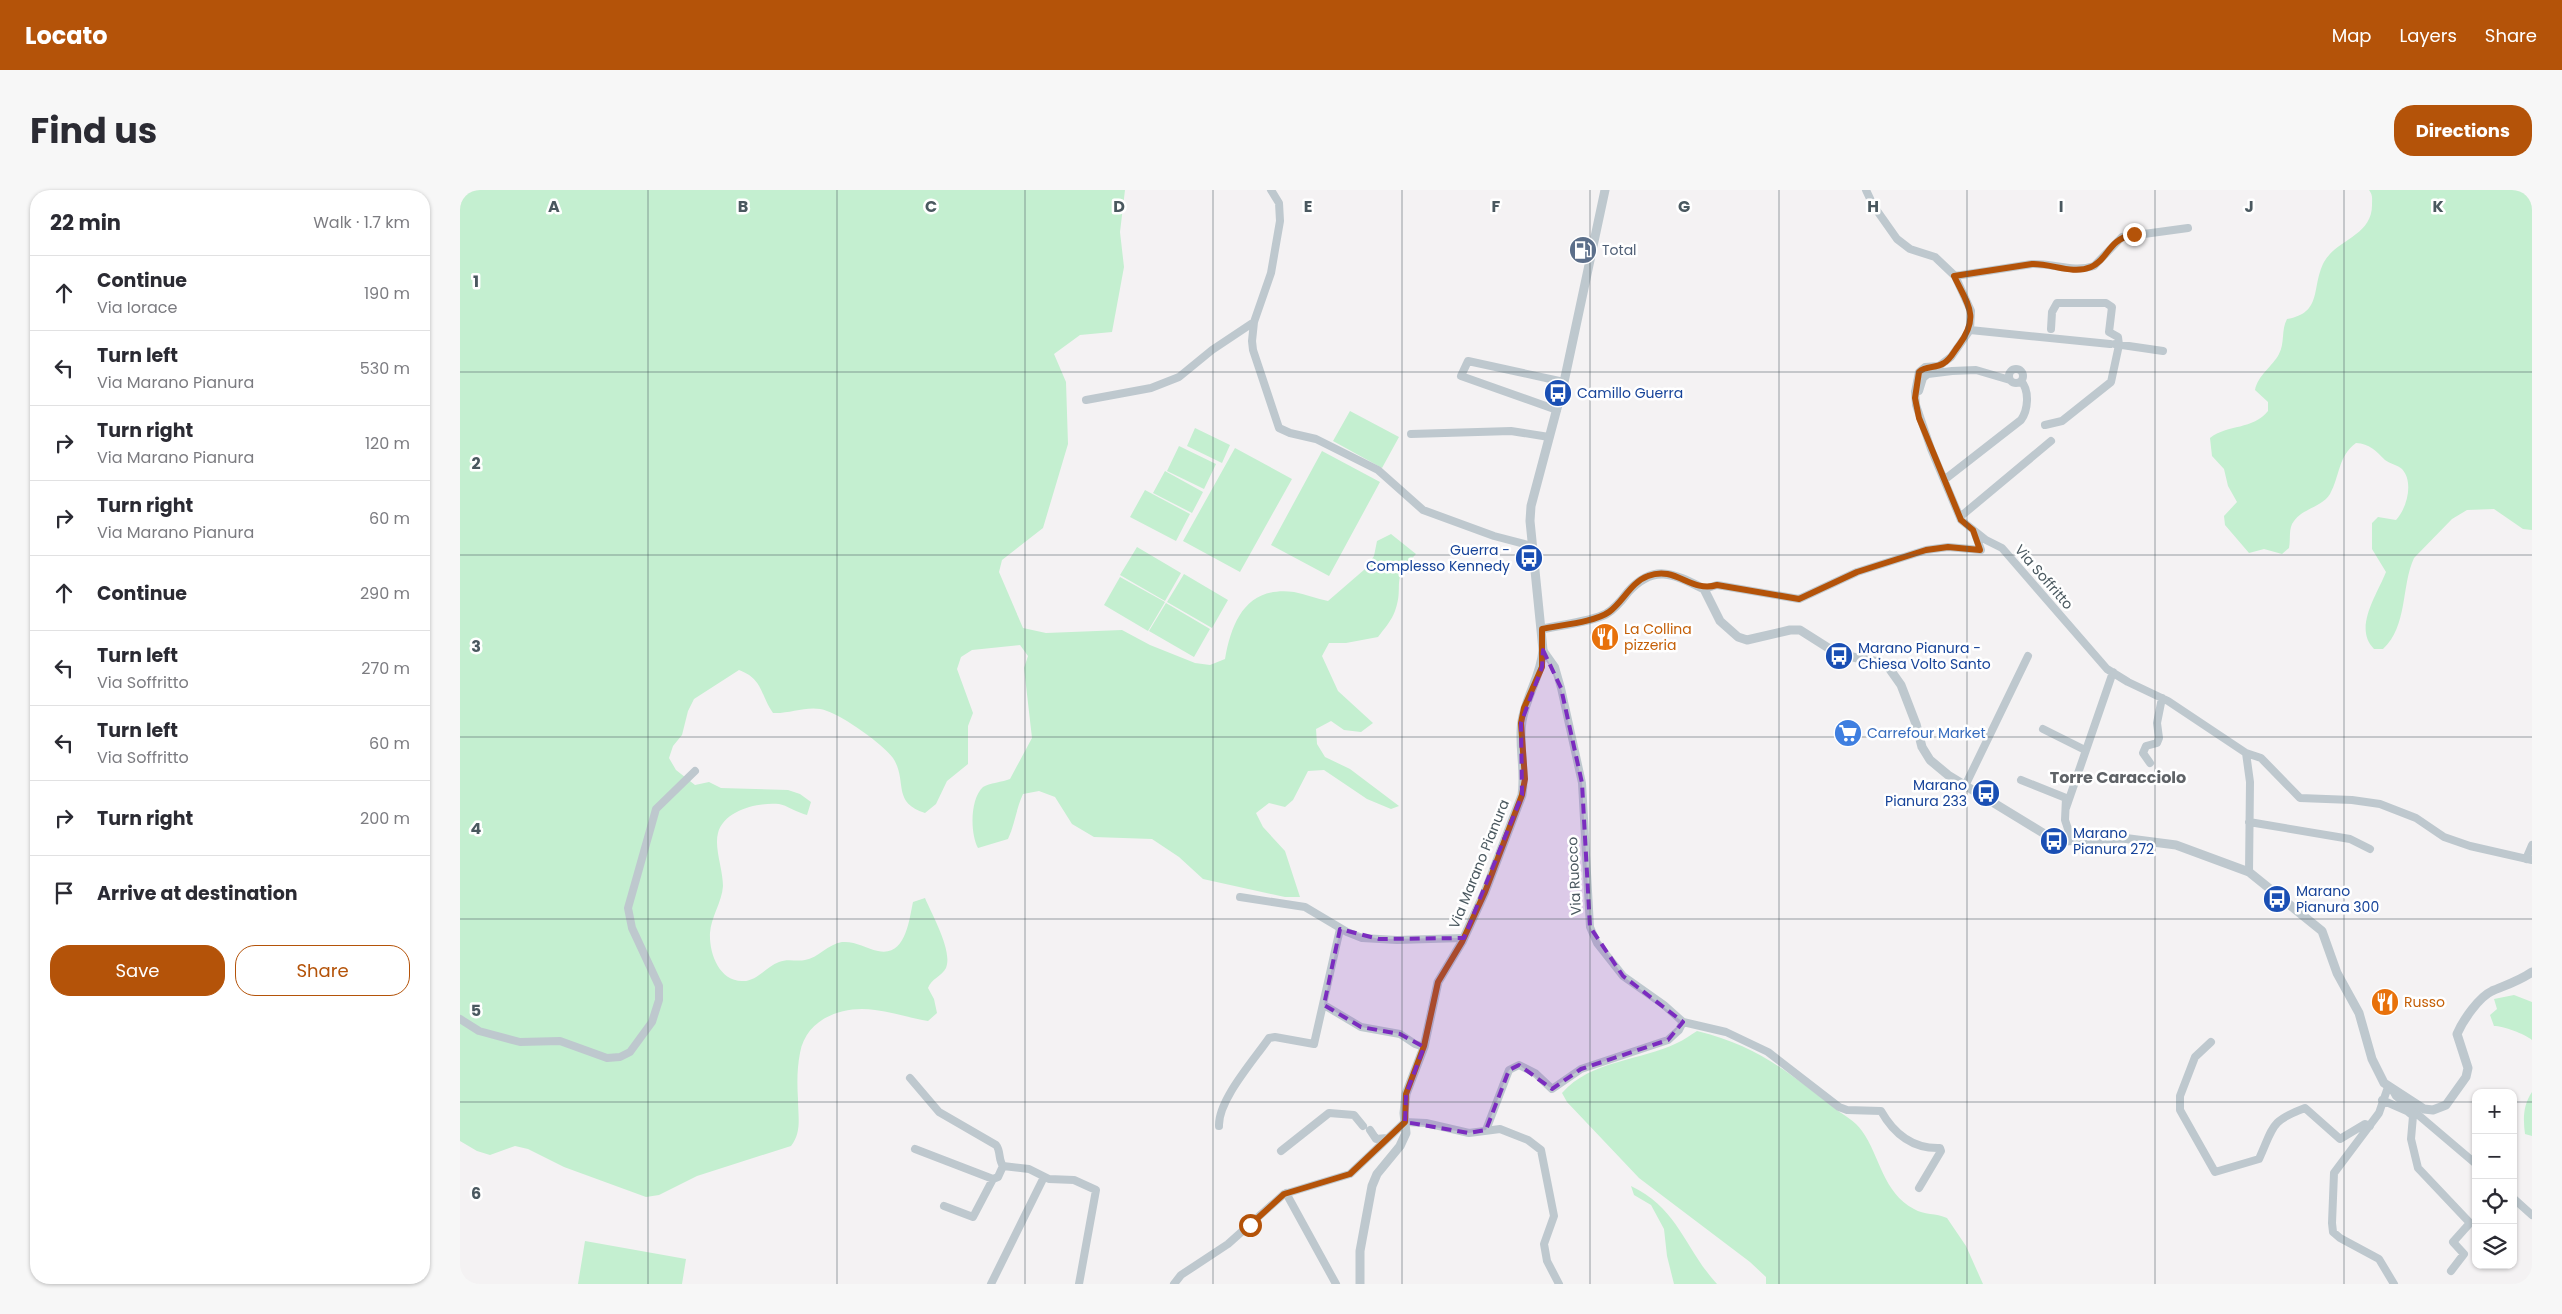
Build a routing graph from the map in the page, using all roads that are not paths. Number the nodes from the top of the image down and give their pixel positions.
1 (1271, 190) edge
2 (1605, 190) edge
3 (1866, 190) edge
4 (2188, 228) dead end
5 (1954, 276) junction
6 (1254, 322) junction
7 (2051, 329) dead end
8 (1970, 330) junction
9 (2115, 344) junction
10 (2163, 351) dead end
11 (2010, 380) junction
12 (2021, 381) junction
13 (1564, 382) junction
14 (1915, 392) junction
15 (1086, 400) dead end
16 (1557, 410) junction
17 (2045, 425) dead end
18 (1411, 434) dead end
19 (1549, 437) junction
20 (2051, 441) dead end
21 (1944, 480) junction
22 (1960, 517) junction
23 (1973, 530) junction
24 (1532, 546) junction
25 (1704, 588) junction
26 (1542, 629) junction
27 (1543, 650) junction
28 (2028, 656) dead end
29 (2113, 672) junction
30 (2162, 698) junction
31 (2043, 729) dead end
32 (2085, 750) junction
33 (2246, 753) junction
34 (2150, 763) dead end
35 (695, 771) dead end
36 (2021, 780) dead end
37 (1965, 786) junction
38 (2066, 808) junction
39 (2249, 822) junction
40 (2072, 841) junction
41 (2532, 845) edge
42 (2370, 849) dead end
43 (2529, 859) edge
44 (2249, 872) junction
45 (1240, 897) dead end
46 (1340, 929) junction
47 (1464, 938) junction
48 (2532, 972) edge
49 (1324, 1005) junction
50 (460, 1019) edge
51 (1683, 1022) junction
52 (2211, 1042) dead end
53 (1424, 1046) junction
54 (910, 1078) dead end
55 (2390, 1088) junction
56 (2382, 1100) junction
57 (1405, 1122) junction
58 (1219, 1126) dead end
59 (2370, 1126) junction
60 (1486, 1130) junction
61 (1392, 1136) junction
62 (915, 1149) dead end
63 (1281, 1151) dead end
64 (2472, 1161) edge
65 (1003, 1166) junction
66 (1044, 1177) junction
67 (994, 1179) junction
68 (1919, 1188) dead end
69 (1286, 1193) junction
70 (2517, 1201) edge
71 (944, 1206) dead end
72 (2532, 1214) edge
73 (2451, 1271) dead end
74 (991, 1284) edge
75 (1079, 1284) edge
76 (1174, 1284) edge
77 (1336, 1284) edge
78 (1360, 1284) edge
79 (1559, 1284) edge
80 (2394, 1284) edge

1 - 6 street
2 - 13 street, Via Marano Pianura
3 - 5 street
4 - 5 street
5 - 8 street
6 - 15 street
6 - 24 street
7 - 9 street
8 - 9 street
8 - 14 street, Via Soffritto
9 - 10 street
9 - 17 street
11 - 12 street
11 - 12 street
11 - 14 street
12 - 21 street
13 - 16 street, Via Marano Pianura
13 - 16 street
14 - 21 street, Via Soffritto
16 - 19 street, Via Marano Pianura
18 - 19 street
19 - 24 street, Via Marano Pianura
20 - 22 street
21 - 22 street, Via Soffritto
22 - 23 street, Via Soffritto
23 - 25 street
23 - 29 street, Via Soffritto
24 - 26 street, Via Marano Pianura
25 - 26 street
25 - 37 street
26 - 27 street, Via Marano Pianura
27 - 47 street, Via Marano Pianura
27 - 51 street, Via Ruocco
28 - 37 street
29 - 30 street, Via Soffritto
29 - 32 street
30 - 33 street, Via Soffritto
30 - 34 street
31 - 32 street
32 - 38 street
33 - 39 street
33 - 43 street, Via Soffritto
35 - 50 street
36 - 38 street
37 - 40 street
38 - 40 street
39 - 42 street
39 - 44 street
40 - 44 street
41 - 43 street
44 - 55 street
45 - 46 street
46 - 47 street
46 - 49 street
47 - 53 street, Via Marano Pianura
48 - 55 street
49 - 53 street
49 - 58 street
51 - 60 street
51 - 68 street, Via Ruocco
52 - 59 street
53 - 57 street, Via Marano Pianura
54 - 65 street
55 - 56 street
55 - 64 street
56 - 59 street
56 - 73 street
57 - 60 street
57 - 61 street
57 - 78 street, Via Marano Pianura
59 - 80 street
60 - 79 street
61 - 63 street
61 - 69 street
62 - 67 street
65 - 66 street
65 - 67 street
66 - 74 street
66 - 75 street
67 - 71 street
69 - 76 street
69 - 77 street
70 - 72 street

